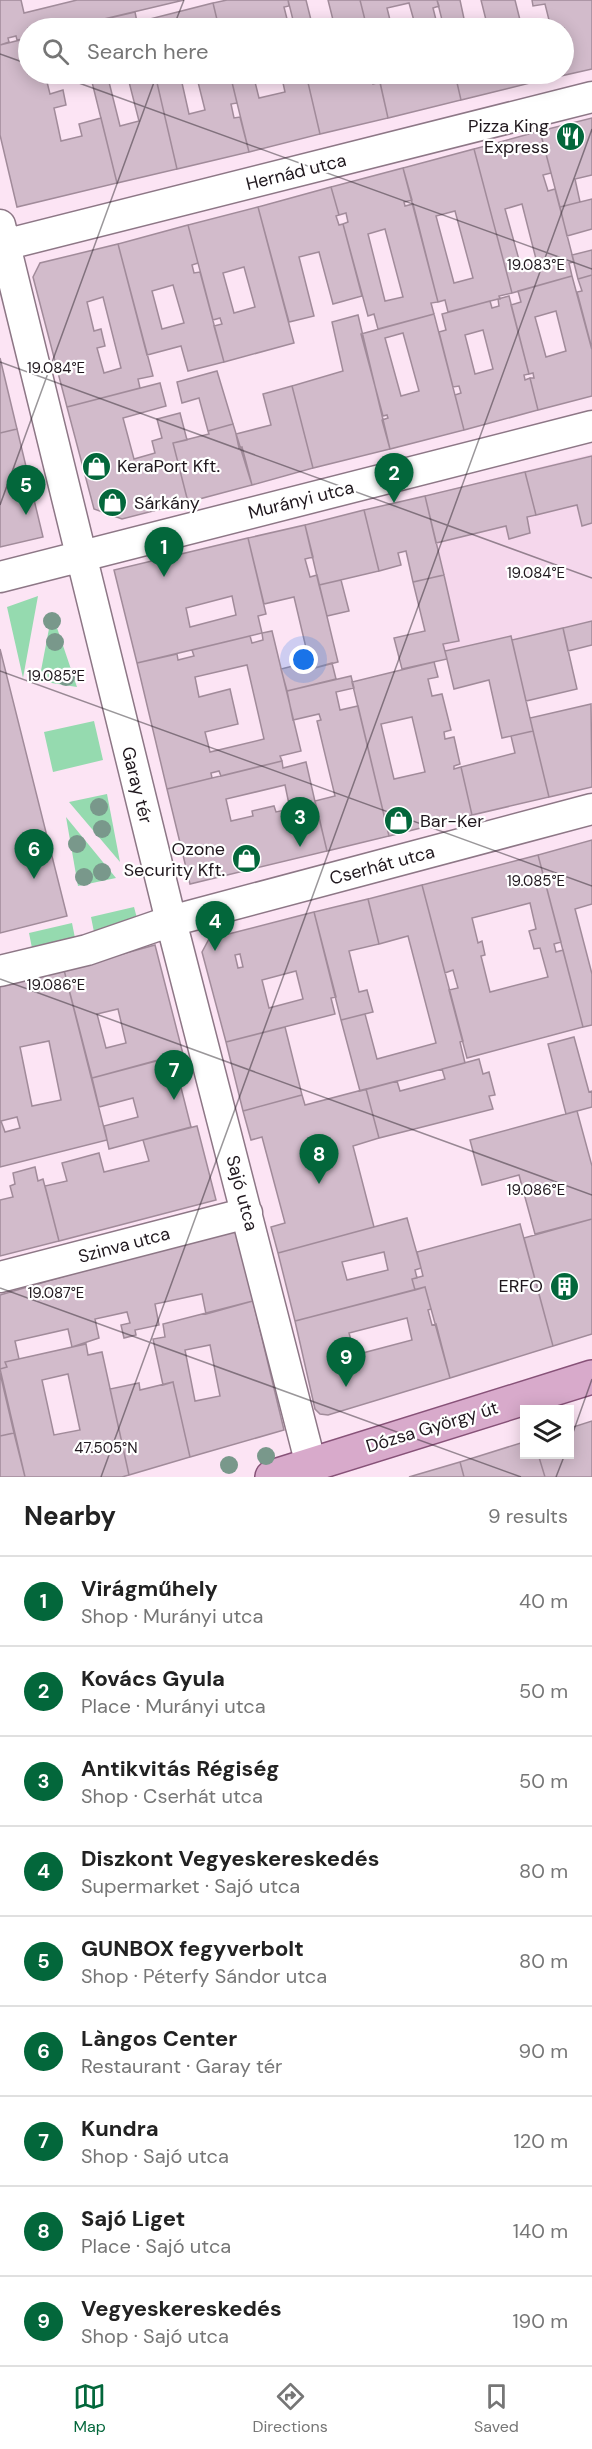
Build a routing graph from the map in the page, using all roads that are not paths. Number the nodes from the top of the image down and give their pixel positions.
1 (592, 97) edge
2 (2, 238) edge
3 (592, 426) edge
4 (80, 556) junction
5 (0, 577) edge
6 (592, 809) edge
7 (171, 921) junction
8 (0, 971) edge
9 (248, 1213) junction
10 (0, 1277) edge
11 (592, 1377) edge
12 (311, 1465) junction
13 (272, 1477) edge

1 - 2 street, Hernád utca
2 - 4 street, Garay tér
3 - 4 street, Murányi utca
4 - 5 street
4 - 7 street, Garay tér
6 - 7 street, Cserhát utca
7 - 8 street
7 - 9 street, Sajó utca
9 - 10 street, Szinva utca
9 - 12 street, Sajó utca
11 - 12 main road, Dózsa György út
12 - 13 main road, Dózsa György út

